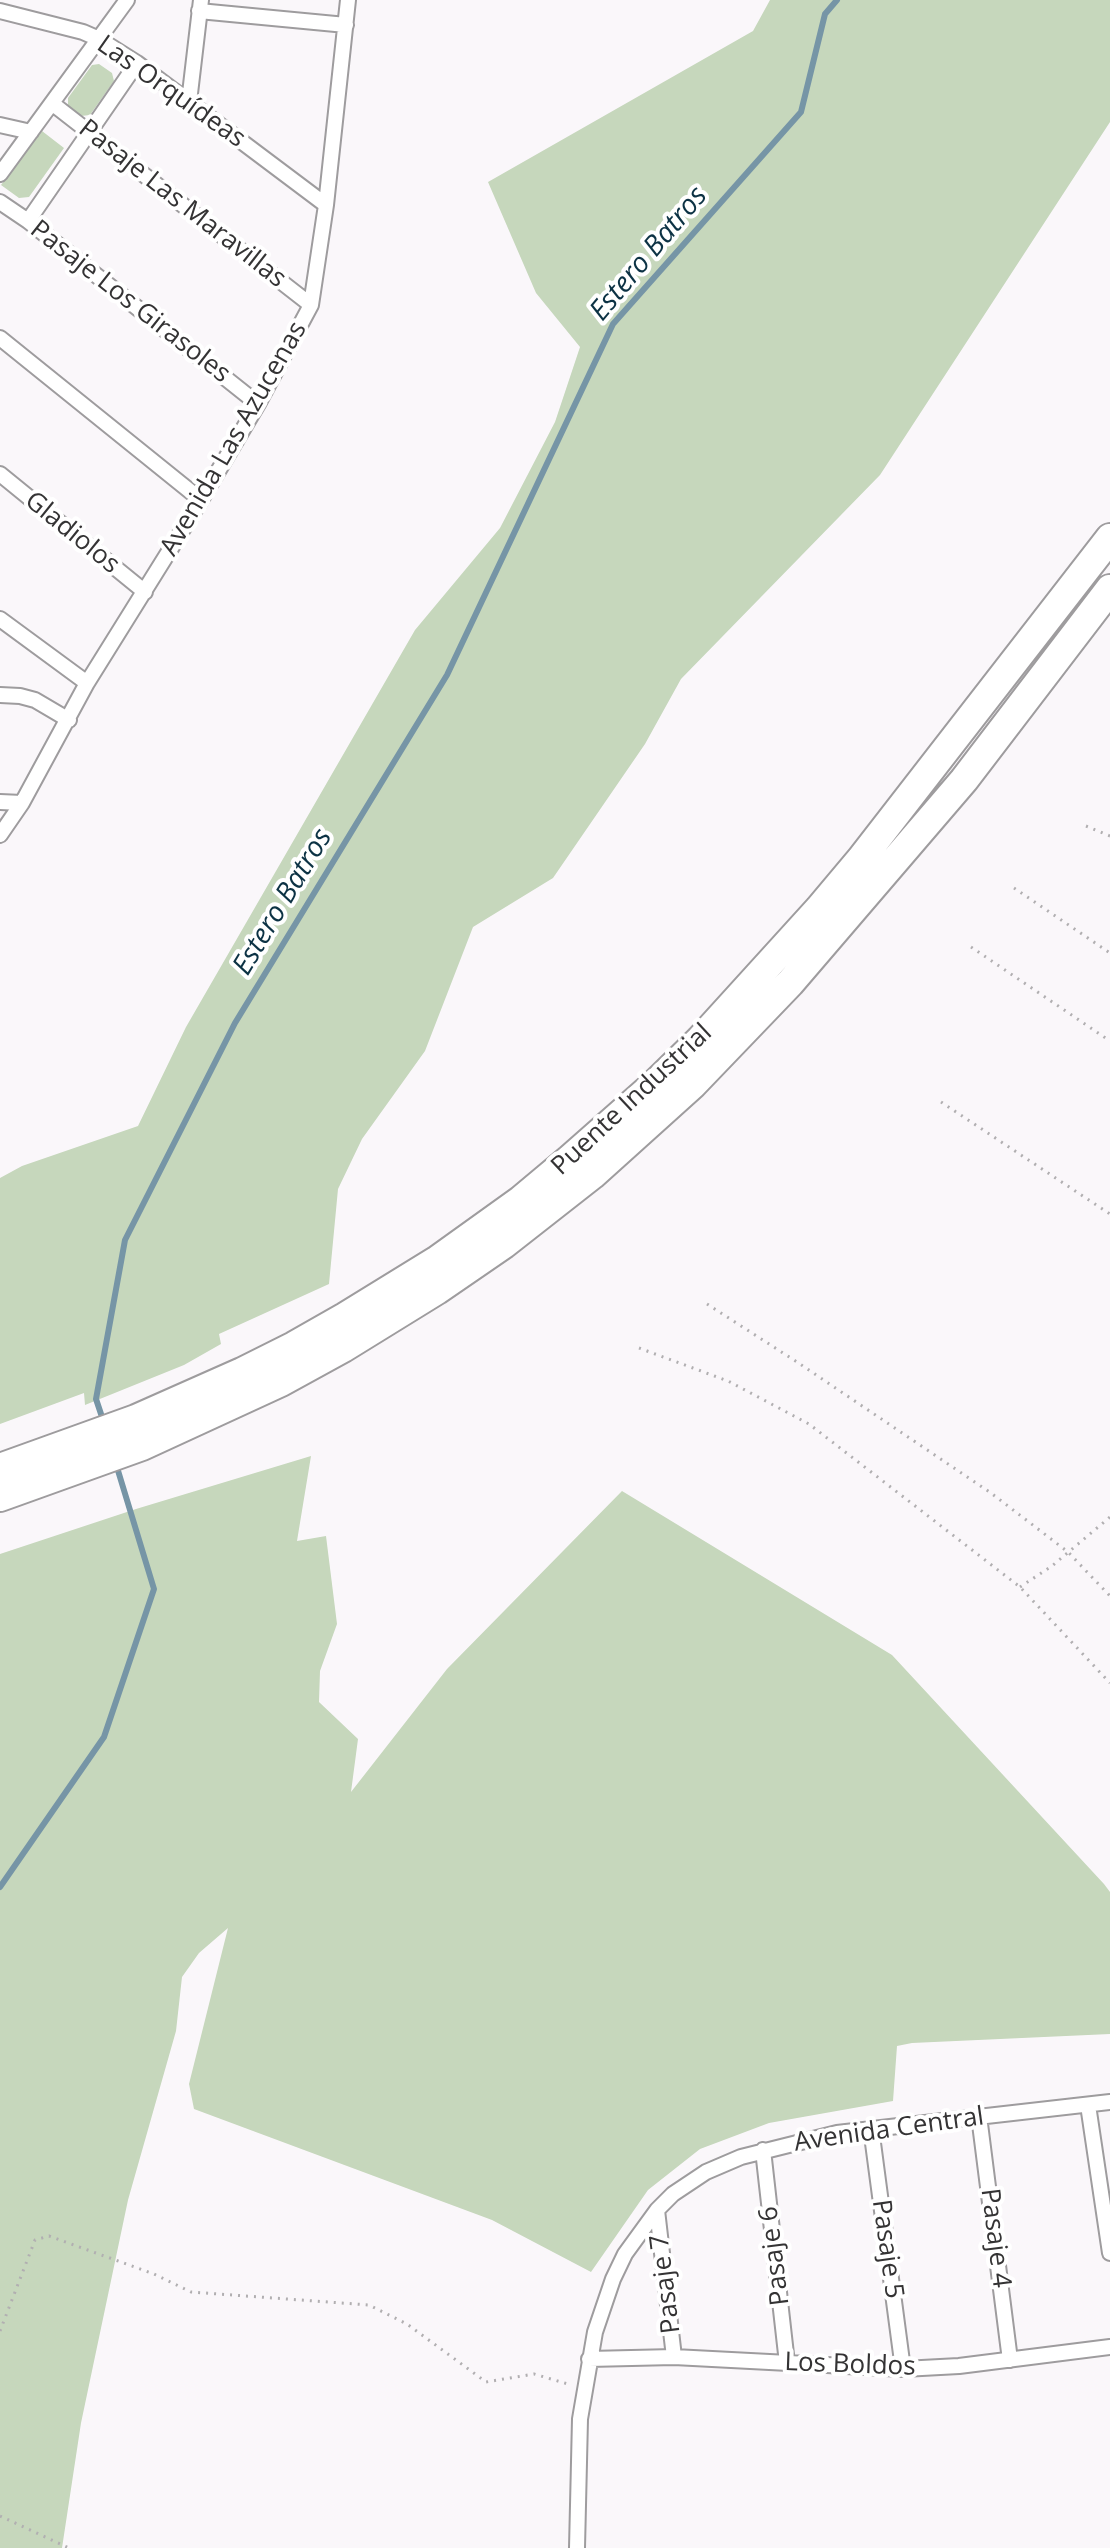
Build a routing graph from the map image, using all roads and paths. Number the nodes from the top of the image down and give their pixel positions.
1 (127, 0) edge
2 (348, 0) edge
3 (200, 5) edge
4 (0, 11) edge
5 (346, 25) junction
6 (99, 39) junction
7 (137, 63) junction
8 (189, 102) junction
9 (53, 104) junction
10 (0, 125) edge
11 (89, 131) junction
12 (31, 132) junction
13 (0, 174) edge
14 (0, 202) edge
15 (326, 205) junction
16 (28, 221) junction
17 (311, 305) junction
18 (0, 338) edge
19 (258, 404) junction
20 (0, 474) edge
21 (201, 500) junction
22 (1110, 538) edge
23 (1110, 589) edge
24 (145, 592) junction
25 (0, 619) edge
26 (87, 683) junction
27 (0, 695) edge
28 (69, 720) junction
29 (0, 802) edge
30 (22, 803) junction
31 (1086, 826) dead end
32 (0, 835) edge
33 (1110, 836) edge
34 (1014, 888) dead end
35 (971, 947) dead end
36 (1110, 953) edge
37 (1110, 1041) edge
38 (941, 1102) dead end
39 (529, 1210) junction
40 (1110, 1214) edge
41 (707, 1304) dead end
42 (639, 1348) dead end
43 (0, 1468) edge
44 (0, 1497) edge
45 (1110, 1517) edge
46 (1068, 1552) junction
47 (1020, 1587) junction
48 (1110, 1596) edge
49 (1110, 1683) edge
50 (1110, 2102) edge
51 (1088, 2105) junction
52 (979, 2116) junction
53 (871, 2128) junction
54 (763, 2150) junction
55 (657, 2210) junction
56 (1110, 2253) edge
57 (0, 2331) edge
58 (1110, 2347) edge
59 (674, 2357) junction
60 (589, 2359) junction
61 (1010, 2360) junction
62 (787, 2363) junction
63 (903, 2369) junction
64 (584, 2389) junction
65 (0, 2516) edge
66 (69, 2548) edge
67 (577, 2548) edge

1 - 6 street
2 - 5 street, Avenida Las Azucenas
3 - 5 street
3 - 8 street
4 - 6 street, Las Orquídeas
5 - 15 street, Avenida Las Azucenas
6 - 7 street, Las Orquídeas
6 - 9 street
7 - 8 street, Las Orquídeas
7 - 11 street
8 - 15 street, Las Orquídeas
9 - 11 street, Pasaje Las Maravillas
9 - 12 street
10 - 12 street
11 - 16 street
11 - 17 street, Pasaje Las Maravillas
12 - 13 street
14 - 16 street, Pasaje Los Girasoles
15 - 17 street, Avenida Las Azucenas
16 - 19 street, Pasaje Los Girasoles
17 - 19 street, Avenida Las Azucenas
18 - 21 street
19 - 21 street, Avenida Las Azucenas
20 - 24 street, Gladiolos
21 - 24 street, Avenida Las Azucenas
22 - 39 highway, Puente Industrial
23 - 39 highway, Puente Industrial
24 - 26 street, Avenida Las Azucenas
25 - 26 street
26 - 28 street, Avenida Las Azucenas
27 - 28 street
28 - 30 street, Avenida Las Azucenas
29 - 30 street
30 - 32 street, Avenida Las Azucenas
31 - 33 path
34 - 36 path
35 - 37 path
38 - 40 path
39 - 43 highway, Puente Industrial
39 - 44 highway, Puente Industrial
41 - 46 path
42 - 47 path
45 - 46 path
46 - 47 path
46 - 48 path
47 - 49 path
50 - 51 street, Avenida Central
51 - 52 street, Avenida Central
51 - 56 street
52 - 53 street, Avenida Central
52 - 61 street, Pasaje 4
53 - 54 street, Avenida Central
53 - 63 street, Pasaje 5
54 - 55 street, Avenida Central
54 - 62 street, Pasaje 6
55 - 59 street, Pasaje 7
55 - 60 street, Avenida Central
57 - 64 path
58 - 61 street, Los Boldos
59 - 60 street, Los Boldos
59 - 62 street, Los Boldos
60 - 64 street, Avenida Central
61 - 63 street, Los Boldos
62 - 63 street, Los Boldos
64 - 67 street, Avenida Central
65 - 66 path

